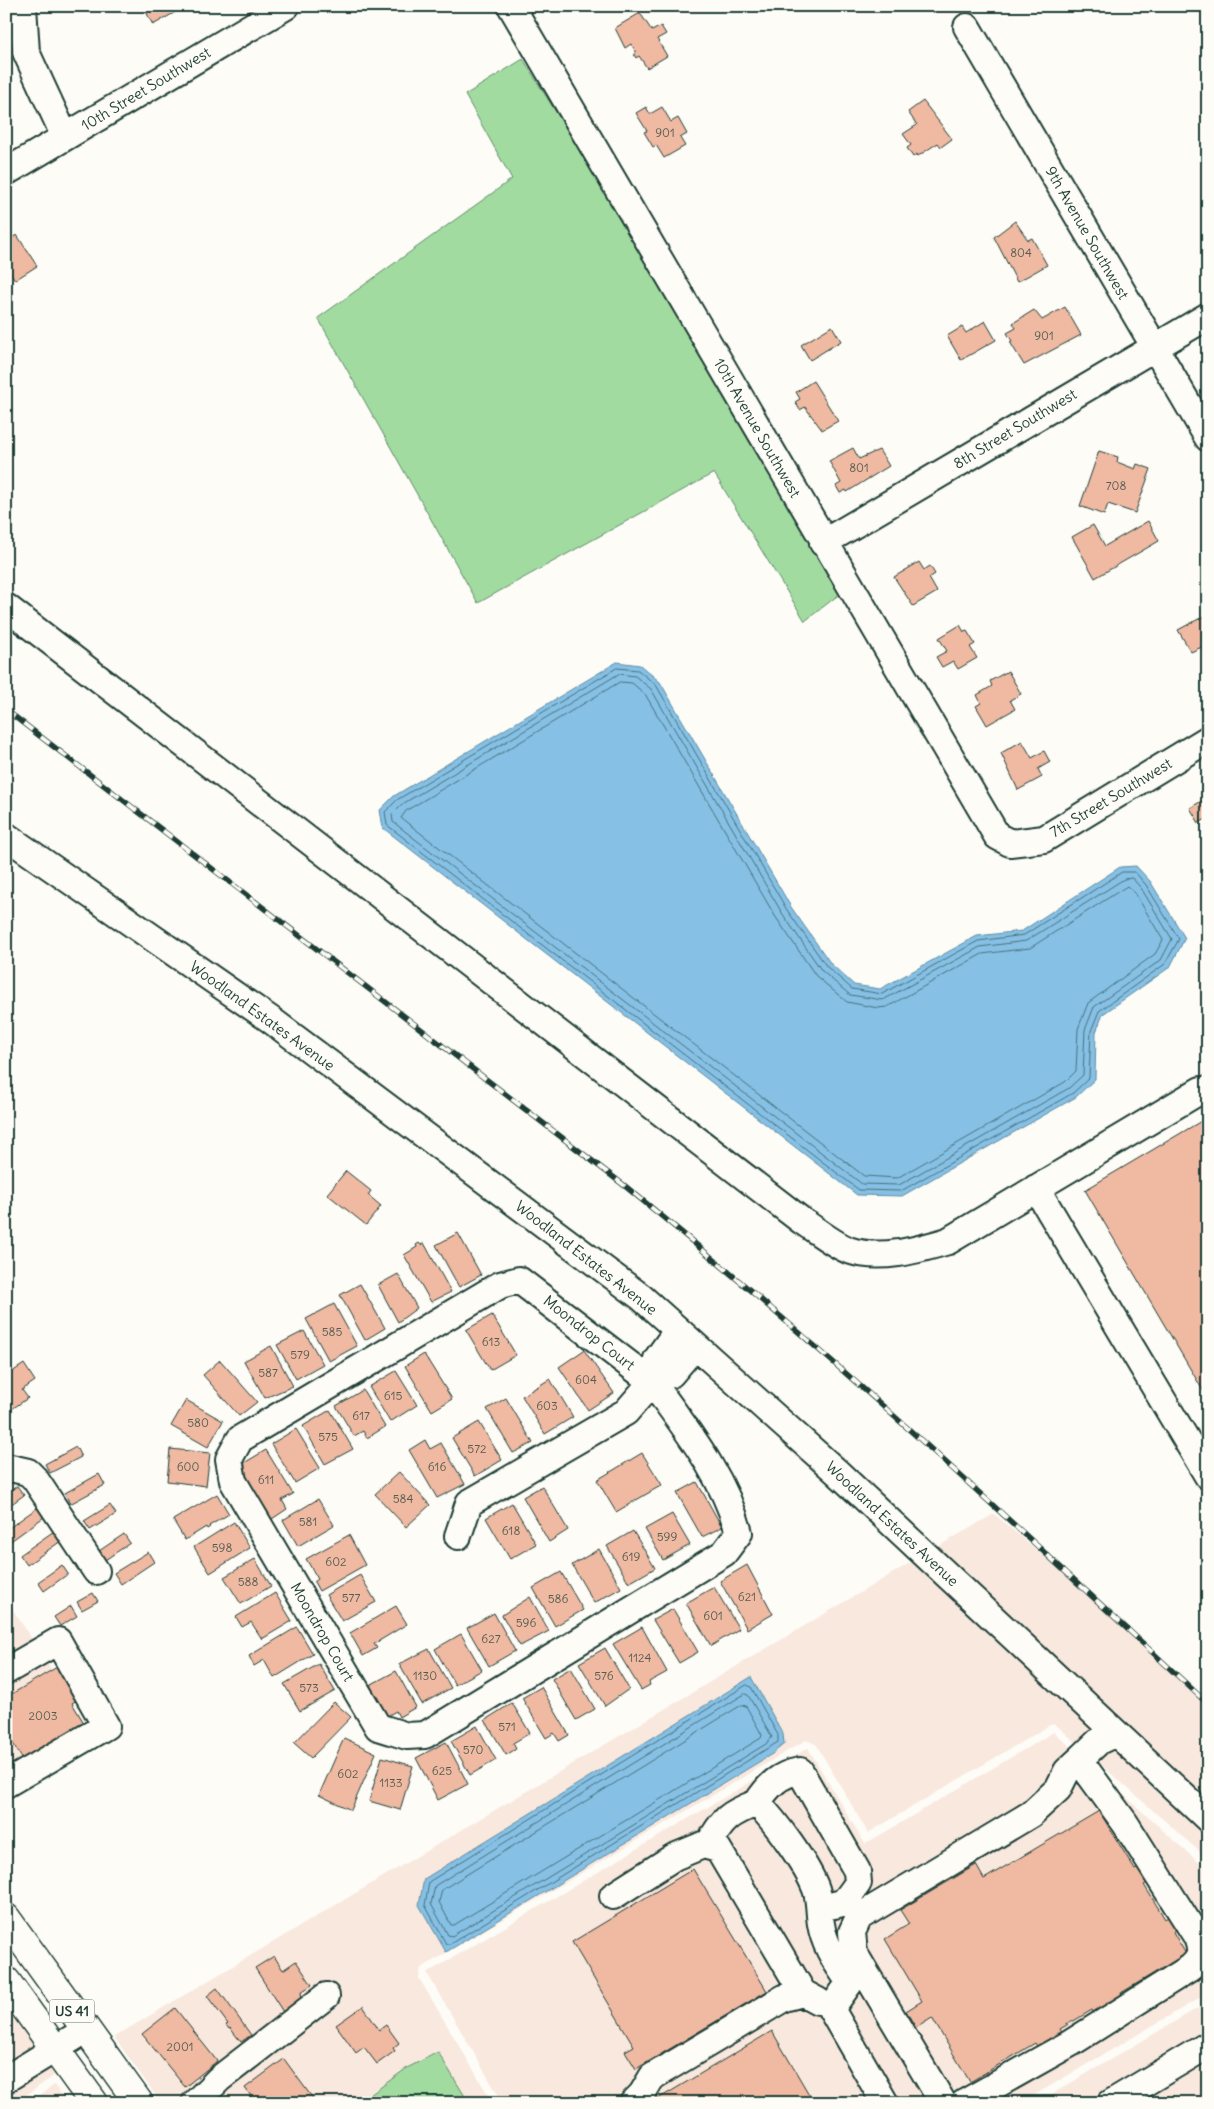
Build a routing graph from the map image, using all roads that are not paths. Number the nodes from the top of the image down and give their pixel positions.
1 (23, 6) edge
2 (286, 6) edge
3 (511, 6) edge
4 (968, 27) dead end
5 (65, 137) junction
6 (6, 172) edge
7 (1208, 316) edge
8 (1153, 348) junction
9 (1208, 438) edge
10 (823, 543) junction
11 (6, 608) edge
12 (1208, 739) edge
13 (6, 836) edge
14 (1010, 843) joint
15 (1208, 1090) edge
16 (1036, 1188) junction
17 (686, 1339) junction
18 (652, 1382) junction
19 (6, 1467) edge
20 (1208, 1476) edge
21 (458, 1536) dead end
22 (96, 1571) dead end
23 (6, 1671) edge
24 (1116, 1733) junction
25 (1078, 1760) junction
26 (6, 1784) edge
27 (757, 1802) junction
28 (1208, 1819) edge
29 (708, 1846) junction
30 (613, 1896) dead end
31 (820, 1907) junction
32 (6, 1918) edge
33 (855, 1955) junction
34 (6, 1981) edge
35 (850, 1982) junction
36 (803, 1993) junction
37 (326, 1996) dead end
38 (831, 2009) junction
39 (86, 2030) junction
40 (1208, 2045) edge
41 (56, 2050) junction
42 (6, 2079) edge
43 (88, 2101) edge
44 (1115, 2102) edge
45 (138, 2103) edge
46 (195, 2103) edge
47 (633, 2103) edge
48 (885, 2103) edge
49 (943, 2103) edge
50 (964, 2103) edge

1 - 5 street
2 - 5 street, 10th Street Southwest
3 - 10 street, 10th Avenue Southwest
4 - 8 street, 9th Avenue Southwest
5 - 6 street, 10th Street Southwest
7 - 8 street, 8th Street Southwest
8 - 9 street, 9th Avenue Southwest
8 - 10 street, 8th Street Southwest
10 - 14 street, 10th Avenue Southwest
11 - 16 street
12 - 14 street, 7th Street Southwest
13 - 17 street, Woodland Estates Avenue
15 - 16 street
16 - 20 street
17 - 18 street
17 - 24 street, Woodland Estates Avenue
18 - 18 street, Moondrop Court
18 - 21 street
19 - 22 street
23 - 26 street
24 - 25 street
24 - 28 street, Woodland Estates Avenue
25 - 33 street
25 - 50 street
27 - 29 street
27 - 31 street
27 - 31 street
29 - 30 street
29 - 36 street
31 - 35 street
32 - 39 main road, US 41
33 - 35 street
33 - 49 street
34 - 41 main road, US 41
35 - 38 street
36 - 38 street
36 - 47 street
37 - 46 street
38 - 48 street
39 - 41 street
39 - 45 main road, US 41
40 - 44 street
41 - 42 street
41 - 43 main road, US 41

